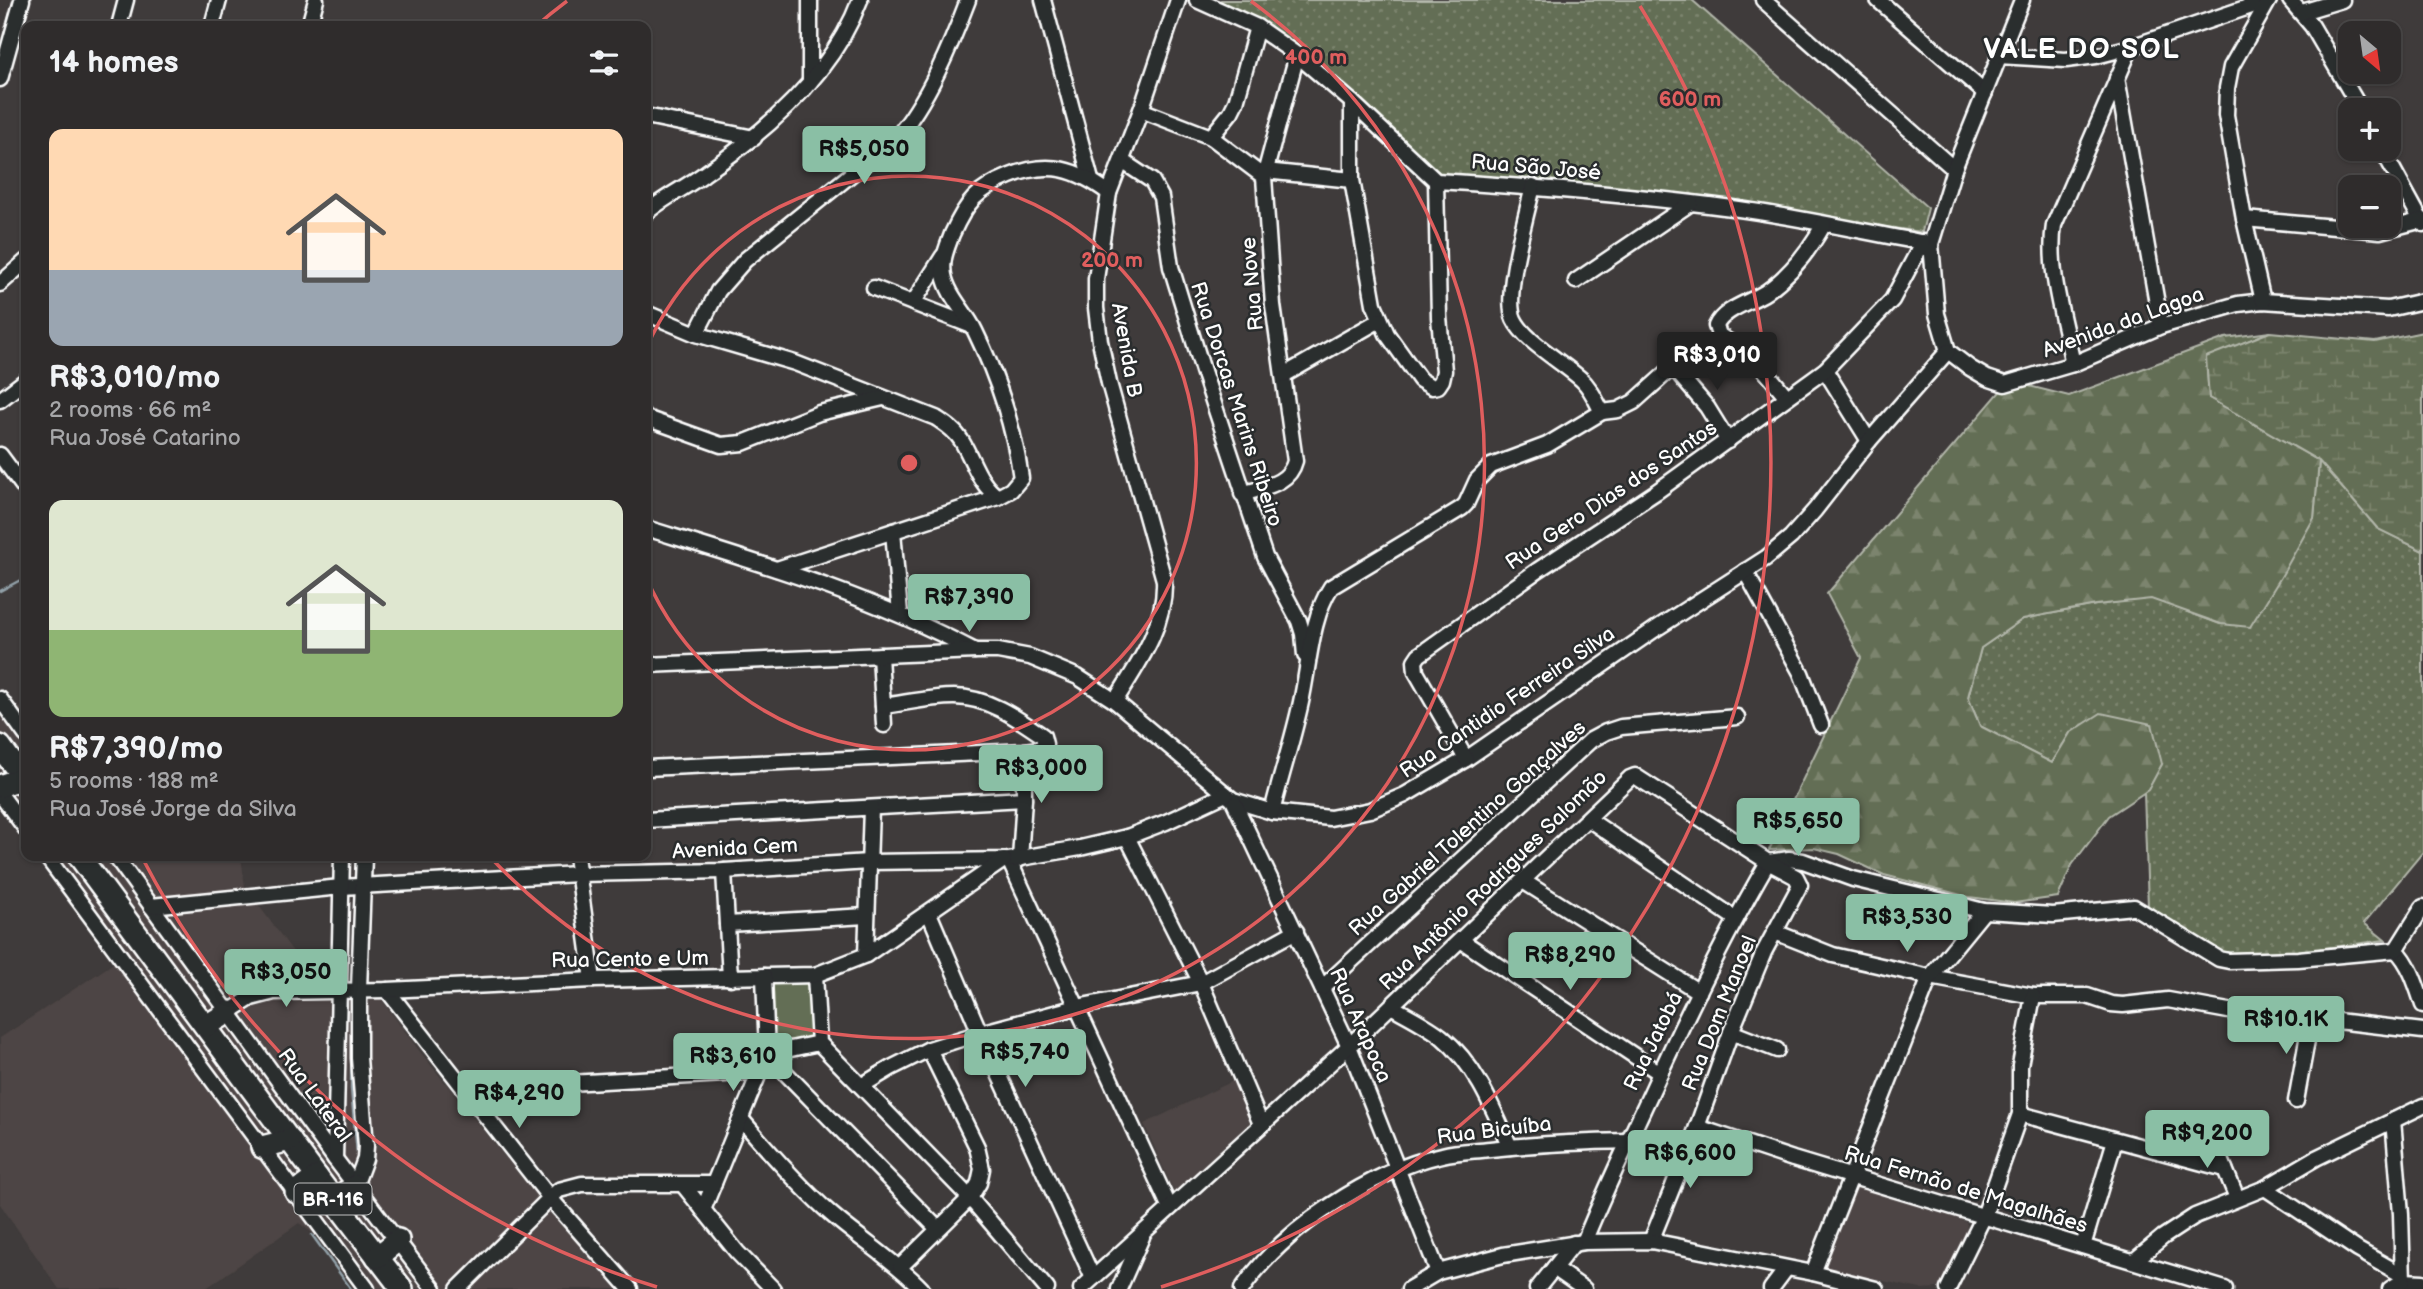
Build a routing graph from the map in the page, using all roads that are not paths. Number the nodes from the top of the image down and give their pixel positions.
1 (22, 0) edge
2 (126, 0) edge
3 (219, 0) edge
4 (316, 0) edge
5 (810, 0) edge
6 (860, 0) edge
7 (968, 0) edge
8 (1043, 0) edge
9 (1178, 0) edge
10 (1196, 0) edge
11 (1763, 0) edge
12 (1878, 0) edge
13 (2022, 0) edge
14 (2269, 0) edge
15 (2290, 0) edge
16 (2342, 0) edge
17 (2302, 12) junction
18 (120, 21) edge
19 (213, 21) edge
20 (310, 21) edge
21 (1257, 27) junction
22 (2131, 47) junction
23 (1297, 55) junction
24 (1998, 56) junction
25 (2117, 78) junction
26 (0, 79) edge
27 (810, 82) junction
28 (1985, 93) junction
29 (2354, 98) edge
30 (1352, 102) junction
31 (1141, 110) junction
32 (651, 117) edge
33 (1211, 136) junction
34 (754, 138) junction
35 (1122, 161) junction
36 (2389, 161) edge
37 (1954, 169) junction
38 (1264, 174) junction
39 (1091, 180) junction
40 (1352, 180) junction
41 (1436, 181) junction
42 (1533, 186) junction
43 (1109, 193) junction
44 (1691, 203) junction
45 (651, 210) edge
46 (2244, 219) junction
47 (2422, 221) edge
48 (1824, 224) junction
49 (1927, 243) junction
50 (944, 254) junction
51 (21, 265) edge
52 (1576, 281) dead end
53 (0, 284) edge
54 (874, 288) dead end
55 (2263, 301) junction
56 (2423, 301) edge
57 (913, 303) junction
58 (651, 315) edge
59 (1380, 320) junction
60 (972, 326) junction
61 (2161, 326) junction
62 (696, 334) junction
63 (1948, 351) junction
64 (2073, 364) junction
65 (1825, 370) junction
66 (1284, 375) junction
67 (21, 384) edge
68 (1787, 397) junction
69 (883, 398) junction
70 (0, 400) edge
71 (1602, 412) junction
72 (651, 420) edge
73 (1728, 441) junction
74 (1869, 441) junction
75 (0, 455) edge
76 (21, 483) edge
77 (1242, 494) junction
78 (998, 498) junction
79 (651, 530) edge
80 (893, 531) junction
81 (777, 569) junction
82 (1745, 571) junction
83 (900, 614) junction
84 (976, 651) junction
85 (651, 655) edge
86 (880, 655) junction
87 (668, 664) junction
88 (651, 665) edge
89 (1307, 670) junction
90 (0, 699) edge
91 (1115, 701) junction
92 (883, 706) junction
93 (1737, 717) dead end
94 (884, 725) dead end
95 (1821, 725) dead end
96 (21, 728) edge
97 (0, 746) edge
98 (1024, 751) junction
99 (1466, 759) junction
100 (651, 768) edge
101 (21, 776) edge
102 (21, 781) edge
103 (0, 786) edge
104 (0, 794) edge
105 (1229, 797) junction
106 (1024, 799) junction
107 (871, 808) junction
108 (1272, 811) junction
109 (1588, 819) junction
110 (651, 820) edge
111 (21, 822) edge
112 (1127, 836) junction
113 (1011, 860) junction
114 (50, 861) edge
115 (91, 861) edge
116 (119, 861) edge
117 (342, 861) edge
118 (364, 861) edge
119 (577, 861) edge
120 (869, 862) junction
121 (1768, 862) junction
122 (724, 872) junction
123 (578, 874) junction
124 (1523, 881) junction
125 (1800, 881) joint
126 (363, 886) junction
127 (341, 887) junction
128 (151, 906) junction
129 (2423, 907) edge
130 (1984, 911) junction
131 (929, 914) junction
132 (866, 916) junction
133 (1736, 919) junction
134 (727, 924) junction
135 (1296, 931) junction
136 (1775, 932) junction
137 (1462, 941) junction
138 (2396, 950) junction
139 (866, 955) junction
140 (815, 975) junction
141 (764, 976) junction
142 (1930, 977) junction
143 (730, 978) junction
144 (593, 979) junction
145 (1201, 983) junction
146 (1322, 988) junction
147 (359, 989) junction
148 (338, 990) junction
149 (387, 990) junction
150 (1699, 992) junction
151 (2033, 996) junction
152 (2423, 1004) edge
153 (1391, 1006) junction
154 (1077, 1007) junction
155 (229, 1012) junction
156 (2311, 1018) junction
157 (206, 1026) junction
158 (2423, 1031) edge
159 (1731, 1032) junction
160 (980, 1033) junction
161 (819, 1043) junction
162 (1349, 1046) junction
163 (929, 1049) junction
164 (1777, 1050) dead end
165 (767, 1054) junction
166 (760, 1072) junction
167 (1660, 1073) junction
168 (861, 1086) junction
169 (466, 1089) junction
170 (2296, 1101) dead end
171 (2423, 1107) edge
172 (2020, 1114) junction
173 (742, 1120) junction
174 (2393, 1120) junction
175 (1261, 1124) junction
176 (1697, 1127) junction
177 (2208, 1128) dead end
178 (290, 1140) junction
179 (2115, 1140) junction
180 (1628, 1141) junction
181 (262, 1147) junction
182 (1510, 1147) junction
183 (335, 1159) junction
184 (1399, 1169) junction
185 (2225, 1169) junction
186 (1850, 1176) junction
187 (317, 1177) junction
188 (714, 1184) junction
189 (355, 1186) junction
190 (684, 1186) junction
191 (2265, 1188) junction
192 (296, 1192) junction
193 (550, 1198) junction
194 (970, 1198) junction
195 (2237, 1198) junction
196 (334, 1200) junction
197 (1170, 1208) junction
198 (703, 1210) junction
199 (1983, 1216) junction
200 (937, 1228) junction
201 (1146, 1230) junction
202 (398, 1240) junction
203 (1651, 1241) junction
204 (1579, 1242) junction
205 (2083, 1246) junction
206 (377, 1257) junction
207 (2134, 1261) junction
208 (900, 1267) junction
209 (1554, 1268) junction
210 (1786, 1269) junction
211 (1438, 1272) junction
212 (1813, 1273) junction
213 (1093, 1278) junction
214 (2398, 1282) edge
215 (2423, 1282) edge
216 (2192, 1284) edge
217 (366, 1289) edge
218 (402, 1289) edge
219 (434, 1289) edge
220 (458, 1289) edge
221 (630, 1289) edge
222 (773, 1289) edge
223 (922, 1289) edge
224 (1046, 1289) edge
225 (1081, 1289) edge
226 (1119, 1289) edge
227 (1242, 1289) edge
228 (1409, 1289) edge
229 (1537, 1289) edge
230 (1584, 1289) edge
231 (1771, 1289) edge
232 (1876, 1289) edge
233 (1948, 1289) edge
234 (2225, 1289) edge

1 - 26 street
2 - 18 street
3 - 19 street
4 - 20 street
5 - 27 street
6 - 27 street
7 - 62 street
8 - 39 street
9 - 31 street, Avenida B
10 - 21 street
11 - 37 street
12 - 28 street
13 - 24 street
14 - 22 street
14 - 46 street
15 - 17 street
16 - 17 street
17 - 29 street
21 - 23 street
21 - 33 street
22 - 24 street
22 - 25 street
23 - 30 street
23 - 38 street, Rua Nove
24 - 28 street
25 - 61 street
25 - 64 street
27 - 34 street
28 - 37 street
30 - 40 street
30 - 41 street
31 - 33 street
31 - 35 street, Avenida B
32 - 34 street
33 - 38 street
34 - 45 street
35 - 43 street, Avenida B
35 - 77 street, Rua Dorcas Marins Ribeiro
36 - 47 street
37 - 49 street
38 - 40 street
38 - 66 street, Rua Nove
39 - 43 street
39 - 50 street
40 - 59 street
41 - 42 street, Rua São José
41 - 59 street
42 - 44 street, Rua São José
42 - 71 street
43 - 91 street, Avenida B
44 - 48 street, Rua São José
44 - 52 street
46 - 47 street
46 - 55 street
48 - 49 street, Rua São José
48 - 68 street
49 - 63 street
49 - 65 street, Rua Gero Dias dos Santos
50 - 57 street
50 - 60 street
51 - 53 street
54 - 57 street
55 - 56 street, Avenida da Lagoa
55 - 61 street, Avenida da Lagoa
57 - 60 street
58 - 62 street
59 - 66 street
60 - 78 street
61 - 64 street, Avenida da Lagoa
62 - 69 street
63 - 64 street, Avenida da Lagoa
63 - 74 street, Rua Cantidio Ferreira Silva
65 - 68 street, Rua Gero Dias dos Santos
65 - 74 street
66 - 77 street, Rua Nove
67 - 70 street
68 - 73 street, Rua Gero Dias dos Santos
69 - 72 street
69 - 78 street
71 - 73 street
71 - 89 street
73 - 99 street, Rua Gero Dias dos Santos
74 - 82 street, Rua Cantidio Ferreira Silva
75 - 76 street
77 - 89 street, Rua Dorcas Marins Ribeiro
78 - 80 street
79 - 81 street
80 - 81 street
80 - 83 street
81 - 83 street
82 - 95 street
82 - 99 street, Rua Cantidio Ferreira Silva
83 - 84 street
84 - 86 street, Rua Cantidio Ferreira Silva
84 - 91 street, Rua Cantidio Ferreira Silva
85 - 87 street
86 - 87 street, Rua Cantidio Ferreira Silva
86 - 92 street
87 - 88 street, Rua Cantidio Ferreira Silva
89 - 108 street
90 - 96 street
91 - 105 street, Rua Cantidio Ferreira Silva
92 - 94 street
92 - 98 street
93 - 146 street, Rua Gabriel Tolentino Gonçalves
97 - 101 highway
98 - 100 street
98 - 106 street
99 - 108 street, Rua Cantidio Ferreira Silva
102 - 103 highway
104 - 111 street
105 - 108 street, Rua Cantidio Ferreira Silva
105 - 112 street, Avenida Cem
105 - 135 street, Rua Arapoca
106 - 107 street
106 - 113 street
107 - 110 street
107 - 120 street
109 - 121 street, Rua Antônio Rodrigues Salomão
109 - 124 street, Rua Antônio Rodrigues Salomão
109 - 133 street
112 - 113 street, Avenida Cem
112 - 145 street
113 - 120 street, Avenida Cem
113 - 131 street, Rua Cento e Um
113 - 154 street
114 - 181 street
115 - 157 highway, BR-116
116 - 128 street, Rua Lateral
117 - 127 street
118 - 126 street
119 - 123 street
120 - 122 street, Avenida Cem
120 - 132 street
121 - 125 street, Rua Antônio Rodrigues Salomão
121 - 130 street
121 - 133 street, Rua Jatobá
122 - 123 street, Avenida Cem
122 - 134 street
123 - 126 street, Avenida Cem
123 - 144 street
124 - 137 street, Rua Antônio Rodrigues Salomão
124 - 150 street
125 - 136 street, Rua Dom Manoel
126 - 127 street, Avenida Cem
126 - 147 street
127 - 128 street, Avenida Cem
127 - 148 street
128 - 155 street, Rua Lateral
129 - 138 street
130 - 138 street
130 - 142 street
131 - 139 street, Rua Cento e Um
131 - 160 street
132 - 134 street
132 - 139 street
133 - 150 street, Rua Jatobá
134 - 143 street
135 - 145 street
135 - 146 street, Rua Arapoca
136 - 142 street
136 - 159 street, Rua Dom Manoel
137 - 153 street, Rua Antônio Rodrigues Salomão
137 - 167 street
138 - 152 street
139 - 140 street, Rua Cento e Um
140 - 141 street, Rua Cento e Um
140 - 161 street
141 - 143 street, Rua Cento e Um
141 - 165 street
142 - 151 street
142 - 186 street
143 - 144 street, Rua Cento e Um
144 - 149 street, Rua Cento e Um
145 - 154 street
145 - 175 street
146 - 162 street, Rua Arapoca
147 - 148 street, Rua Cento e Um
147 - 149 street, Rua Cento e Um
147 - 189 street
148 - 155 street, Rua Cento e Um
148 - 183 street
149 - 169 street
150 - 167 street, Rua Jatobá
151 - 156 street
151 - 172 street
153 - 162 street, Rua Antônio Rodrigues Salomão
153 - 182 street
154 - 160 street
154 - 197 street
155 - 157 highway
155 - 183 street, Rua Lateral
156 - 158 street
156 - 170 street
157 - 178 highway, BR-116
159 - 164 street
159 - 176 street, Rua Dom Manoel
160 - 163 street
160 - 213 street
161 - 165 street
161 - 168 street
162 - 175 street, Rua Antônio Rodrigues Salomão
162 - 184 street, Rua Arapoca
163 - 168 street
163 - 194 street
165 - 166 street
165 - 200 street
166 - 169 street
166 - 173 street
167 - 180 street, Rua Jatobá
168 - 194 street
169 - 193 street
171 - 174 street
172 - 179 street
172 - 199 street
173 - 188 street
173 - 208 street
174 - 191 street
174 - 214 street
175 - 197 street, Rua Antônio Rodrigues Salomão
176 - 186 street, Rua Fernão de Magalhães
176 - 203 street, Rua Dom Manoel
177 - 185 street
178 - 181 highway
178 - 187 highway, BR-116
179 - 185 street
179 - 205 street
180 - 182 street, Rua Bicuíba
180 - 204 street, Rua Jatobá
181 - 192 street
182 - 184 street, Rua Bicuíba
183 - 189 street, Rua Lateral
184 - 211 street, Rua Arapoca
184 - 227 street, Rua Bicuíba
185 - 195 street
186 - 199 street, Rua Fernão de Magalhães
186 - 212 street
187 - 192 highway
187 - 196 highway, BR-116
188 - 190 street
188 - 198 street
189 - 196 highway
189 - 202 street, Rua Lateral
190 - 193 street
190 - 198 street
191 - 195 street
191 - 214 street
192 - 217 street
193 - 220 street
193 - 221 street
194 - 200 street
194 - 224 street
195 - 207 street
196 - 206 highway, BR-116
197 - 201 street, Rua Antônio Rodrigues Salomão
198 - 222 street
199 - 205 street, Rua Fernão de Magalhães
199 - 233 street
200 - 208 street
201 - 213 street, Rua Antônio Rodrigues Salomão
201 - 226 street
202 - 206 highway
202 - 219 street, Rua Lateral
203 - 204 street
203 - 210 street
204 - 209 street, Rua Jatobá
204 - 211 street
205 - 207 street, Rua Fernão de Magalhães
206 - 218 highway, BR-116
207 - 216 street, Rua Fernão de Magalhães
208 - 223 street
209 - 229 street, Rua Jatobá
209 - 230 street
210 - 212 street
210 - 231 street
211 - 228 street
212 - 232 street
213 - 225 street, Rua Antônio Rodrigues Salomão
214 - 215 street
216 - 234 street, Rua Fernão de Magalhães

